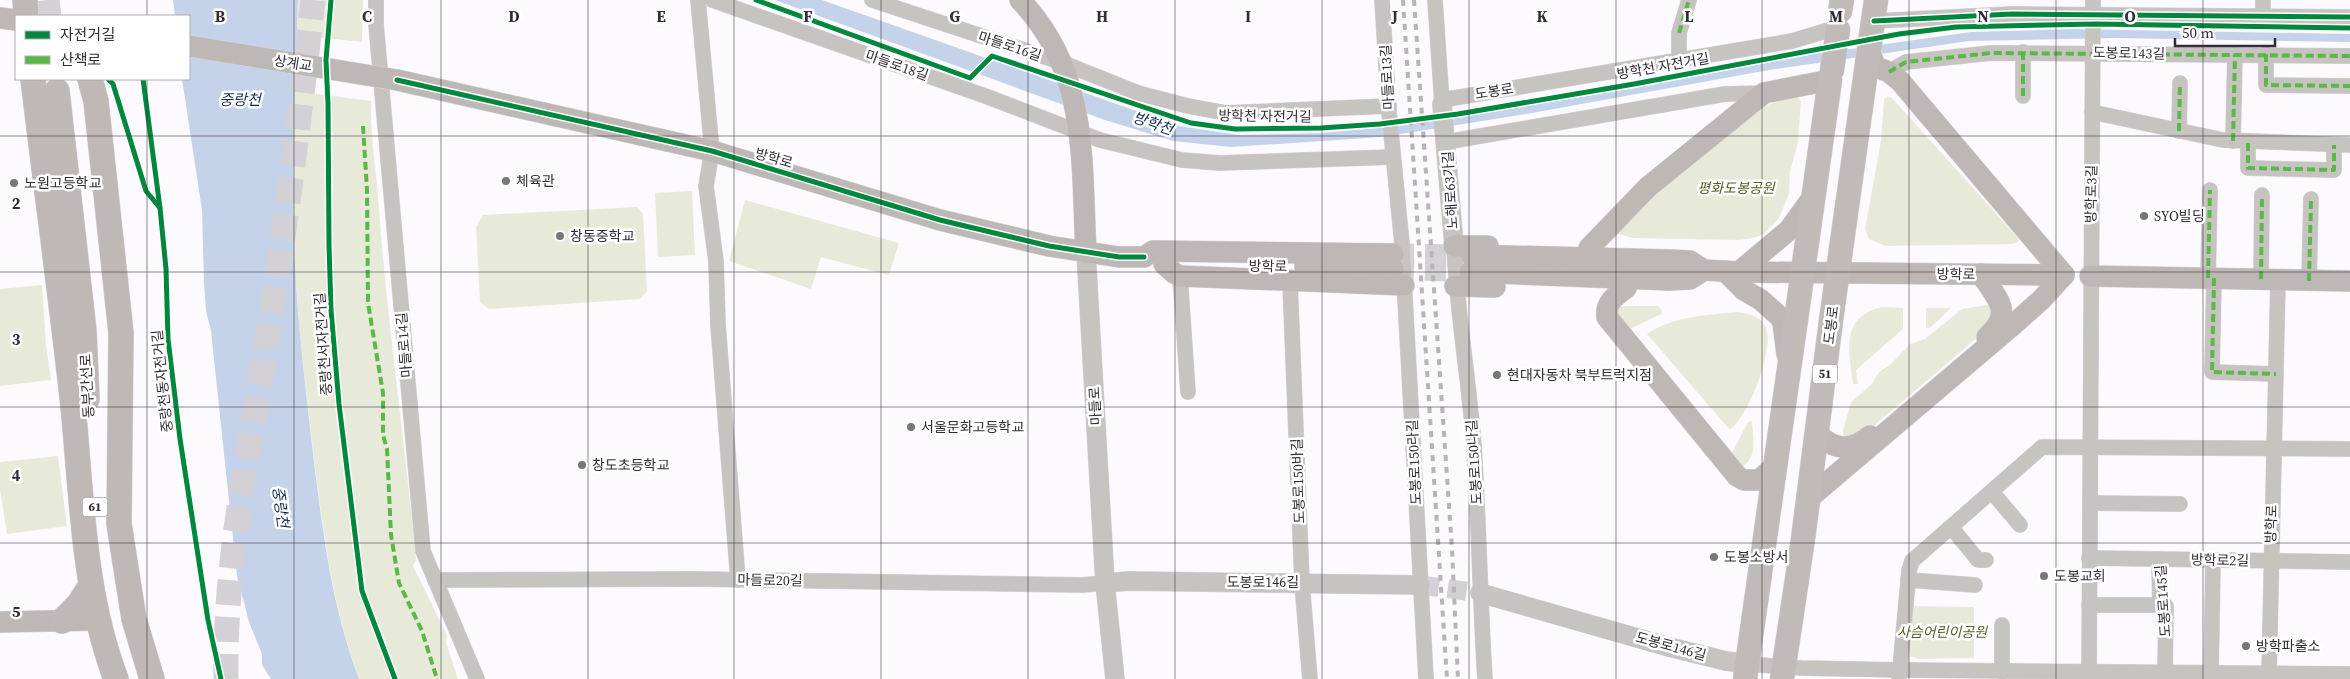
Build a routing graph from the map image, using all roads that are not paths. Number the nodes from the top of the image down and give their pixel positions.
1 (25, 0) edge
2 (376, 0) edge
3 (698, 0) edge
4 (712, 0) edge
5 (872, 0) edge
6 (1020, 0) edge
7 (1382, 0) edge
8 (1435, 0) edge
9 (1689, 0) edge
10 (2263, 0) edge
11 (2094, 7) edge
12 (26, 15) edge
13 (1840, 16) edge
14 (1874, 16) edge
15 (2263, 16) junction
16 (2350, 17) edge
17 (0, 18) edge
18 (15, 20) edge
19 (190, 46) edge
20 (2023, 52) junction
21 (2093, 52) junction
22 (2234, 54) junction
23 (2266, 54) junction
24 (2350, 56) edge
25 (1679, 60) junction
26 (1867, 60) junction
27 (1064, 68) junction
28 (1889, 72) junction
29 (1831, 75) junction
30 (33, 80) edge
31 (90, 80) edge
32 (397, 80) joint
33 (2180, 83) dead end
34 (2350, 86) edge
35 (58, 90) dead end
36 (1764, 93) junction
37 (2022, 96) dead end
38 (1442, 102) junction
39 (1389, 109) junction
40 (2092, 112) junction
41 (1079, 125) junction
42 (2179, 131) junction
43 (1446, 138) junction
44 (2240, 142) junction
45 (2334, 145) junction
46 (2350, 145) edge
47 (712, 151) junction
48 (1393, 157) junction
49 (2210, 190) dead end
50 (2262, 195) dead end
51 (1813, 197) junction
52 (2311, 199) dead end
53 (1589, 248) junction
54 (1086, 252) junction
55 (1398, 263) junction
56 (1172, 264) junction
57 (1463, 265) junction
58 (1669, 270) junction
59 (1732, 271) junction
60 (1838, 272) junction
61 (1802, 273) junction
62 (1981, 274) junction
63 (2064, 275) junction
64 (2090, 276) junction
65 (2211, 278) junction
66 (2269, 279) junction
67 (2309, 280) junction
68 (2350, 281) edge
69 (1290, 282) junction
70 (1626, 288) junction
71 (1788, 366) junction
72 (2276, 374) junction
73 (1188, 392) dead end
74 (1818, 434) junction
75 (2092, 447) junction
76 (2273, 448) junction
77 (2350, 449) edge
78 (1774, 467) junction
79 (1992, 492) junction
80 (1809, 498) junction
81 (2090, 503) junction
82 (2180, 504) dead end
83 (2020, 525) dead end
84 (1951, 528) junction
85 (2089, 558) junction
86 (2160, 559) junction
87 (1986, 560) dead end
88 (2213, 560) junction
89 (2270, 561) junction
90 (2350, 562) edge
91 (435, 580) junction
92 (738, 580) junction
93 (1908, 580) junction
94 (1105, 583) junction
95 (1302, 583) junction
96 (91, 584) junction
97 (1420, 584) junction
98 (1975, 585) dead end
99 (1480, 593) junction
100 (2089, 605) junction
101 (2160, 605) junction
102 (97, 620) junction
103 (62, 621) junction
104 (0, 622) edge
105 (2002, 625) dead end
106 (1747, 671) edge
107 (2002, 672) junction
108 (1783, 673) edge
109 (2166, 674) junction
110 (2269, 674) junction
111 (2350, 674) edge
112 (1900, 675) edge
113 (1973, 675) edge
114 (2089, 676) edge
115 (2149, 676) edge
116 (2201, 676) edge
117 (116, 679) edge
118 (129, 679) edge
119 (152, 679) edge
120 (477, 679) edge
121 (1115, 679) edge
122 (1310, 679) edge
123 (1426, 679) edge
124 (1485, 679) edge

1 - 12 highway
2 - 91 street, 마들로14길
3 - 47 street
4 - 41 street, 마들로18길
5 - 27 street, 마들로16길
6 - 27 main road
7 - 39 street, 마들로13길
8 - 38 street
9 - 25 street
10 - 15 street
11 - 14 street
11 - 15 street
11 - 21 street, 방학로3길
13 - 25 street, 도봉로
13 - 29 main road, 도봉로
14 - 26 main road, 도봉로 / 51
15 - 16 street
17 - 18 main road
19 - 32 main road, 상계교, bridge
20 - 21 street, 도봉로143길
20 - 28 street, 도봉로143길
20 - 37 street
21 - 22 street, 도봉로143길
21 - 40 street, 방학로3길
22 - 23 street, 도봉로143길
22 - 44 street
23 - 24 street, 도봉로143길
23 - 34 street
25 - 38 street, 도봉로
26 - 28 main road
26 - 60 main road, 도봉로 / 51
27 - 39 street
27 - 41 main road, 마들로
28 - 63 main road
29 - 36 main road
29 - 51 main road, 도봉로
30 - 96 highway
31 - 119 highway
32 - 47 main road, 방학로
33 - 42 street
35 - 118 highway, 동부간선로 / 61
36 - 43 street
36 - 53 main road
38 - 43 street, 노해로63가길
39 - 48 street, 마들로13길
40 - 42 street
40 - 64 street, 방학로3길
41 - 48 street
41 - 54 main road, 마들로
42 - 44 street
43 - 57 street, 노해로63가길
44 - 45 street
44 - 45 street
45 - 46 street
47 - 54 main road, 방학로
47 - 92 street
48 - 55 street, 마들로13길
49 - 65 street
50 - 66 street, 방학로
51 - 59 main road
51 - 61 main road, 도봉로
52 - 67 street
53 - 57 main road
53 - 58 main road
54 - 56 main road, 방학로
54 - 94 street, 마들로
55 - 56 main road, 방학로
55 - 69 main road
55 - 97 street, 도봉로150라길
56 - 69 main road
56 - 73 street
57 - 58 main road, 방학로
57 - 70 main road
57 - 99 street, 도봉로150나길
58 - 59 main road, 방학로
58 - 70 main road
59 - 61 main road, 방학로
59 - 71 main road
60 - 61 main road, 방학로
60 - 62 main road, 방학로
60 - 74 main road, 도봉로 / 51
61 - 71 main road, 도봉로
62 - 63 main road, 방학로
62 - 74 main road
63 - 64 street, 방학로
63 - 80 main road
64 - 65 main road, 방학로
64 - 75 street
65 - 66 main road, 방학로
65 - 72 street
66 - 67 main road, 방학로
66 - 72 street, 방학로
67 - 68 main road, 방학로
69 - 95 street, 도봉로150바길
70 - 78 main road
71 - 78 main road, 도봉로
72 - 76 street, 방학로
74 - 80 main road, 도봉로 / 51
75 - 76 street
75 - 79 street
75 - 81 street
76 - 77 street
76 - 89 street, 방학로
78 - 106 main road, 도봉로
79 - 83 street
79 - 84 street
80 - 108 main road, 도봉로 / 51
81 - 82 street
81 - 85 street
84 - 87 street
84 - 93 street
85 - 86 street, 방학로2길
85 - 100 street
86 - 88 street, 방학로2길
86 - 101 street, 도봉로145길
88 - 89 street, 방학로2길
88 - 116 street
89 - 90 street, 방학로2길
89 - 110 street, 방학로
91 - 92 street, 마들로20길
91 - 120 street, 마들로14길
92 - 94 street, 마들로20길
93 - 98 street
93 - 112 street
94 - 95 street, 도봉로146길
94 - 121 street, 마들로
95 - 97 street, 도봉로146길
95 - 122 street, 도봉로150바길
96 - 102 highway
96 - 103 highway
97 - 123 street, 도봉로150라길
99 - 106 street, 도봉로146길
99 - 124 street, 도봉로150나길
100 - 101 street
100 - 114 street
101 - 109 street, 도봉로145길
102 - 103 main road
102 - 117 highway
103 - 104 main road
105 - 107 street
106 - 108 street
107 - 113 street
107 - 114 street
108 - 112 street
109 - 115 street
109 - 116 street
110 - 111 street
110 - 116 street
112 - 113 street
114 - 115 street

